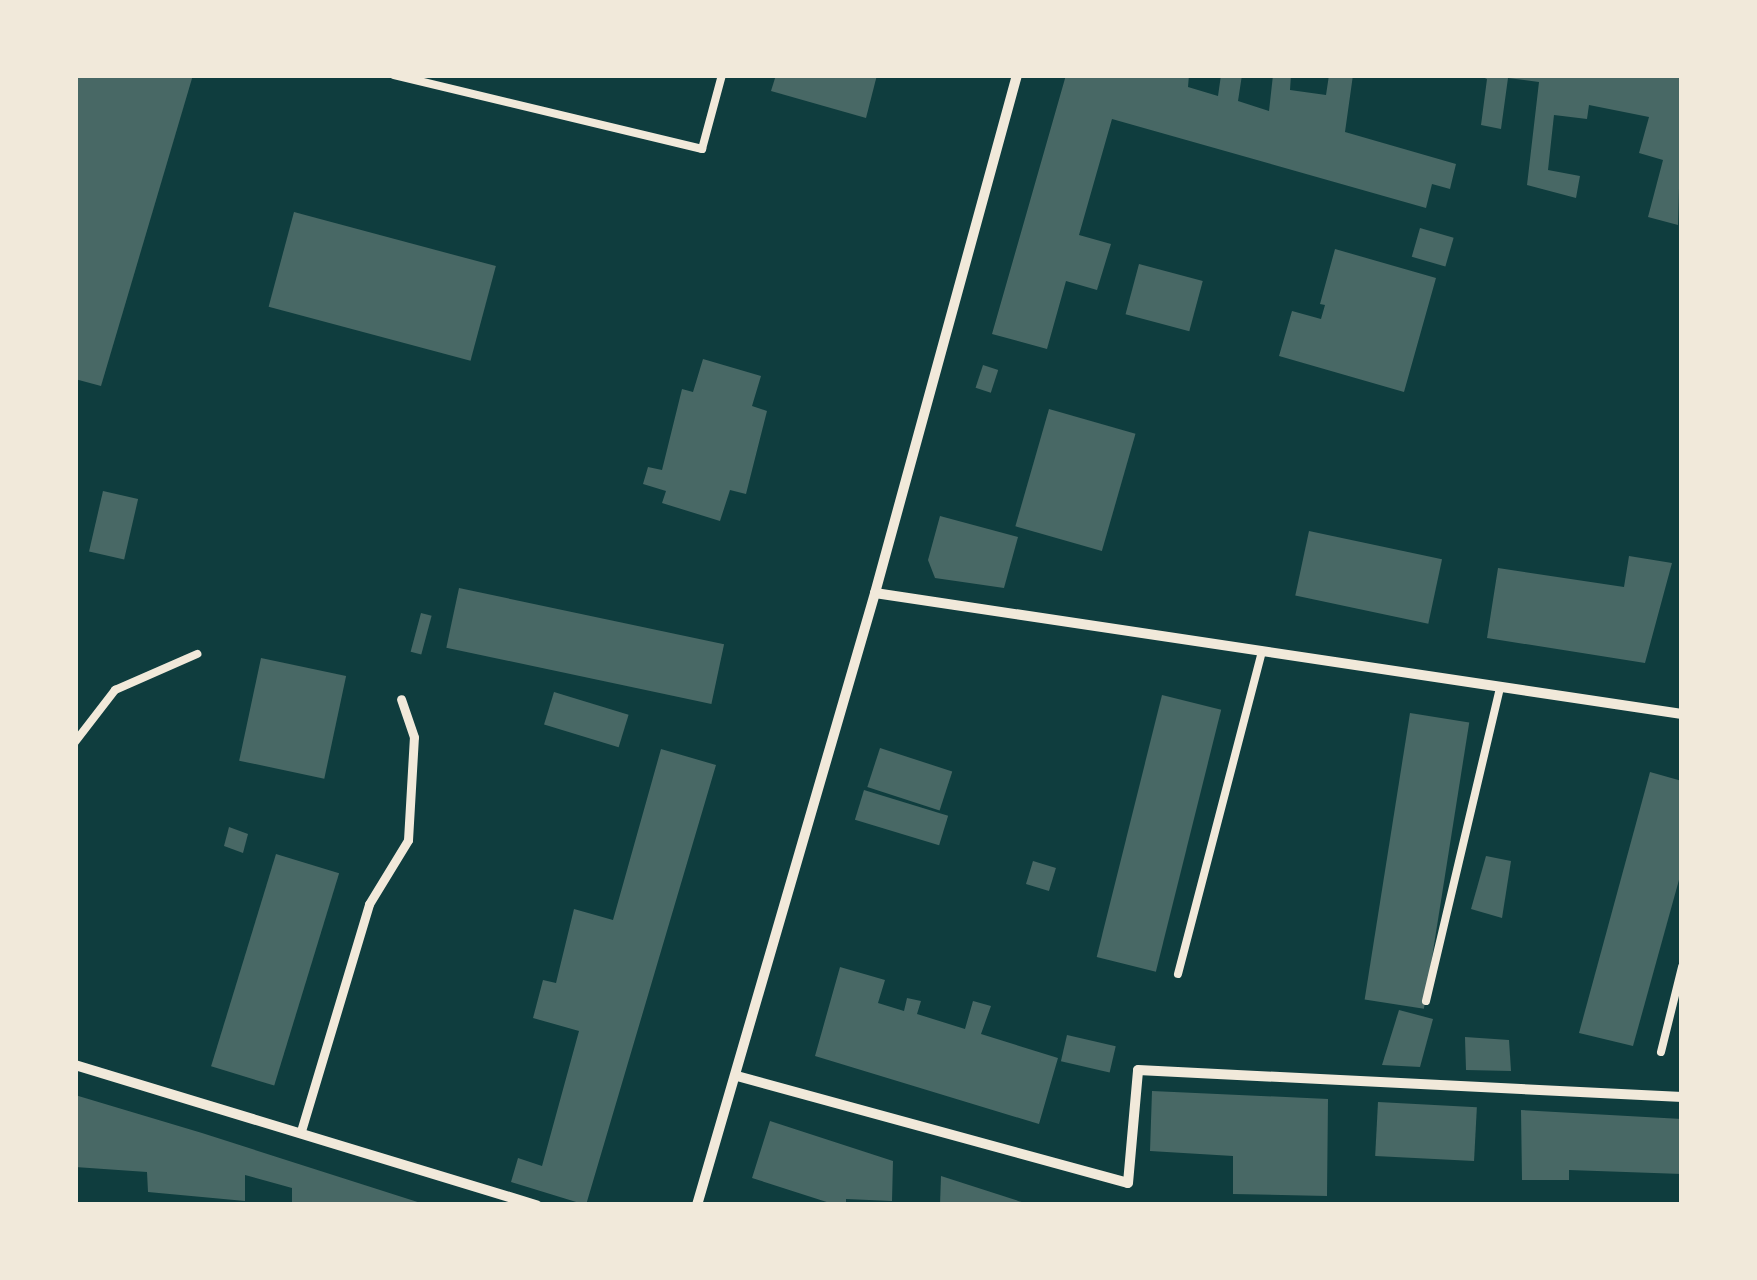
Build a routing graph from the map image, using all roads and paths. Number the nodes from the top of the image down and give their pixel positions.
1 (394, 75) edge
2 (722, 75) edge
3 (1017, 75) edge
4 (876, 593) junction
5 (1262, 650) junction
6 (197, 654) dead end
7 (1500, 686) junction
8 (402, 699) dead end
9 (1682, 714) edge
10 (75, 742) edge
11 (1682, 967) edge
12 (1178, 974) dead end
13 (1426, 1001) dead end
14 (1660, 1052) dead end
15 (75, 1064) edge
16 (736, 1076) junction
17 (1682, 1096) edge
18 (302, 1132) junction
19 (537, 1205) edge
20 (698, 1205) edge

1 - 2 lane
3 - 4 street
4 - 5 street
4 - 16 street
5 - 7 street
5 - 12 lane
6 - 10 lane
7 - 9 street
7 - 13 lane
8 - 18 street
11 - 14 lane
15 - 18 street
16 - 17 street
16 - 20 street
18 - 19 street

